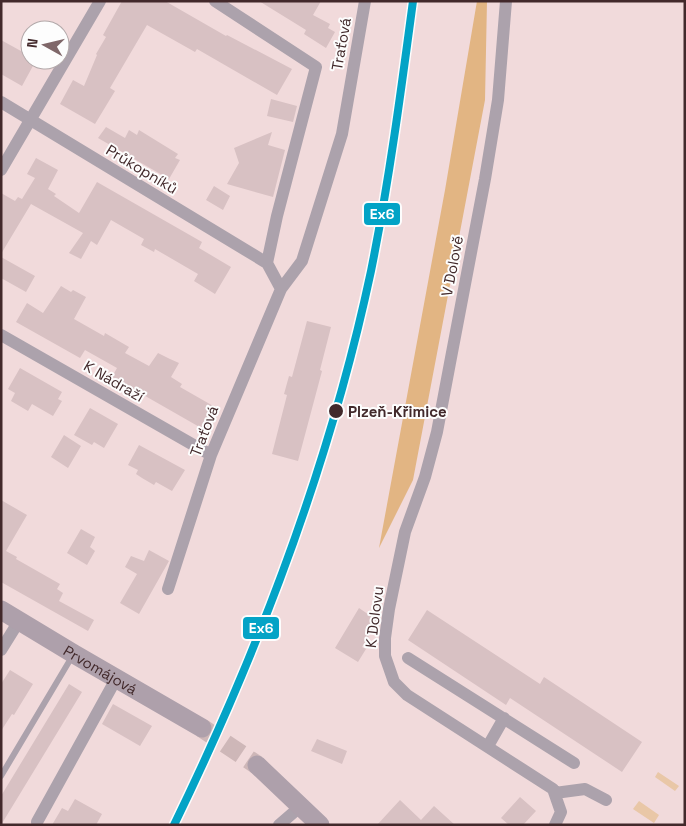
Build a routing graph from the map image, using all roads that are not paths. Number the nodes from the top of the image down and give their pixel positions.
1 (100, 1) edge
2 (215, 1) edge
3 (365, 1) edge
4 (506, 1) edge
5 (1, 102) edge
6 (30, 120) junction
7 (1, 170) edge
8 (267, 263) junction
9 (281, 289) junction
10 (1, 335) edge
11 (211, 456) junction
12 (405, 532) joint
13 (168, 589) dead end
14 (1, 610) edge
15 (19, 621) junction
16 (1, 650) edge
17 (74, 654) junction
18 (408, 658) dead end
19 (116, 679) junction
20 (504, 718) junction
21 (202, 728) tunnel mouth
22 (488, 746) junction
23 (574, 763) dead end
24 (256, 765) tunnel mouth
25 (1, 776) edge
26 (555, 793) junction
27 (606, 800) dead end
28 (301, 806) junction
29 (37, 822) dead end
30 (279, 825) edge
31 (320, 825) edge
32 (555, 825) edge

1 - 6 street
2 - 8 street, Traťová
3 - 9 street, Traťová
4 - 12 street, V Dolově
5 - 6 street, Průkopníků
6 - 7 street
6 - 8 street, Průkopníků
8 - 9 street
9 - 11 street, Traťová
10 - 11 street, K Nádraží
11 - 13 street, Traťová
12 - 22 street, K Dolovu
14 - 15 street, Prvomájová
15 - 16 street
15 - 17 street, Prvomájová
17 - 19 street, Prvomájová
17 - 25 lane
18 - 20 street
19 - 21 street, Prvomájová
19 - 29 street
20 - 22 street
20 - 23 street
22 - 26 street, K Dolovu
24 - 28 street
26 - 27 street
26 - 32 street
28 - 30 street
28 - 31 street

